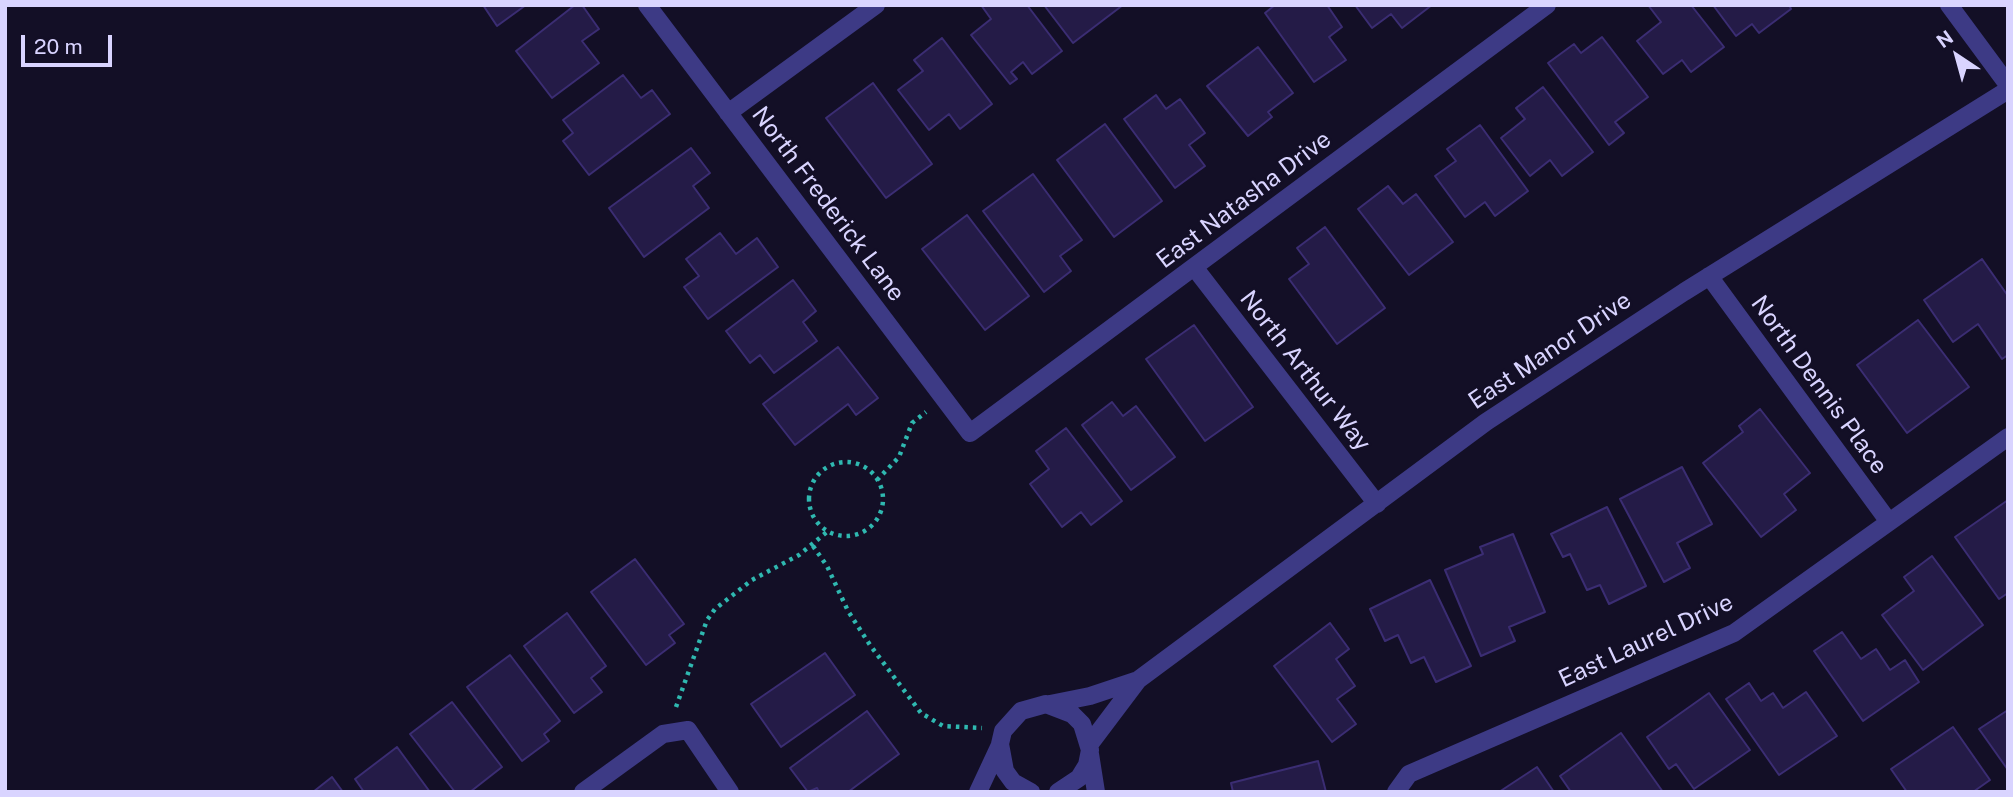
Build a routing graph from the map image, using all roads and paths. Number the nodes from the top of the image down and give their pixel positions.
1 (648, 5) edge
2 (876, 5) edge
3 (1547, 5) edge
4 (1949, 5) edge
5 (2008, 88) edge
6 (728, 113) junction
7 (1194, 267) junction
8 (1709, 276) junction
9 (917, 418) dead end
10 (970, 433) joint
11 (2008, 437) edge
12 (877, 480) junction
13 (1377, 504) junction
14 (1889, 522) junction
15 (828, 531) junction
16 (813, 546) junction
17 (1138, 680) junction
18 (682, 696) dead end
19 (1046, 704) junction
20 (978, 728) dead end
21 (1000, 744) junction
22 (1090, 748) junction
23 (583, 792) edge
24 (730, 792) edge
25 (978, 792) edge
26 (1031, 792) edge
27 (1058, 792) edge
28 (1096, 792) edge
29 (1396, 792) edge

1 - 6 street, North Frederick Lane
2 - 6 street
3 - 7 street, East Natasha Drive
4 - 5 street
5 - 8 street, East Manor Drive
6 - 10 street, North Frederick Lane
7 - 10 street, East Natasha Drive
7 - 13 street, North Arthur Way
8 - 13 street, East Manor Drive
8 - 14 street, North Dennis Place
9 - 12 path
11 - 14 street, East Laurel Drive
12 - 15 path
12 - 15 path
13 - 17 street, East Manor Drive
14 - 29 street, East Laurel Drive
15 - 16 path
16 - 18 path
16 - 20 path
17 - 19 street, East Manor Drive
17 - 22 street, East Manor Drive
19 - 21 street, East Manor Drive
19 - 22 street
21 - 25 street
21 - 26 street
22 - 27 street, East Manor Drive
22 - 28 street
23 - 24 street

